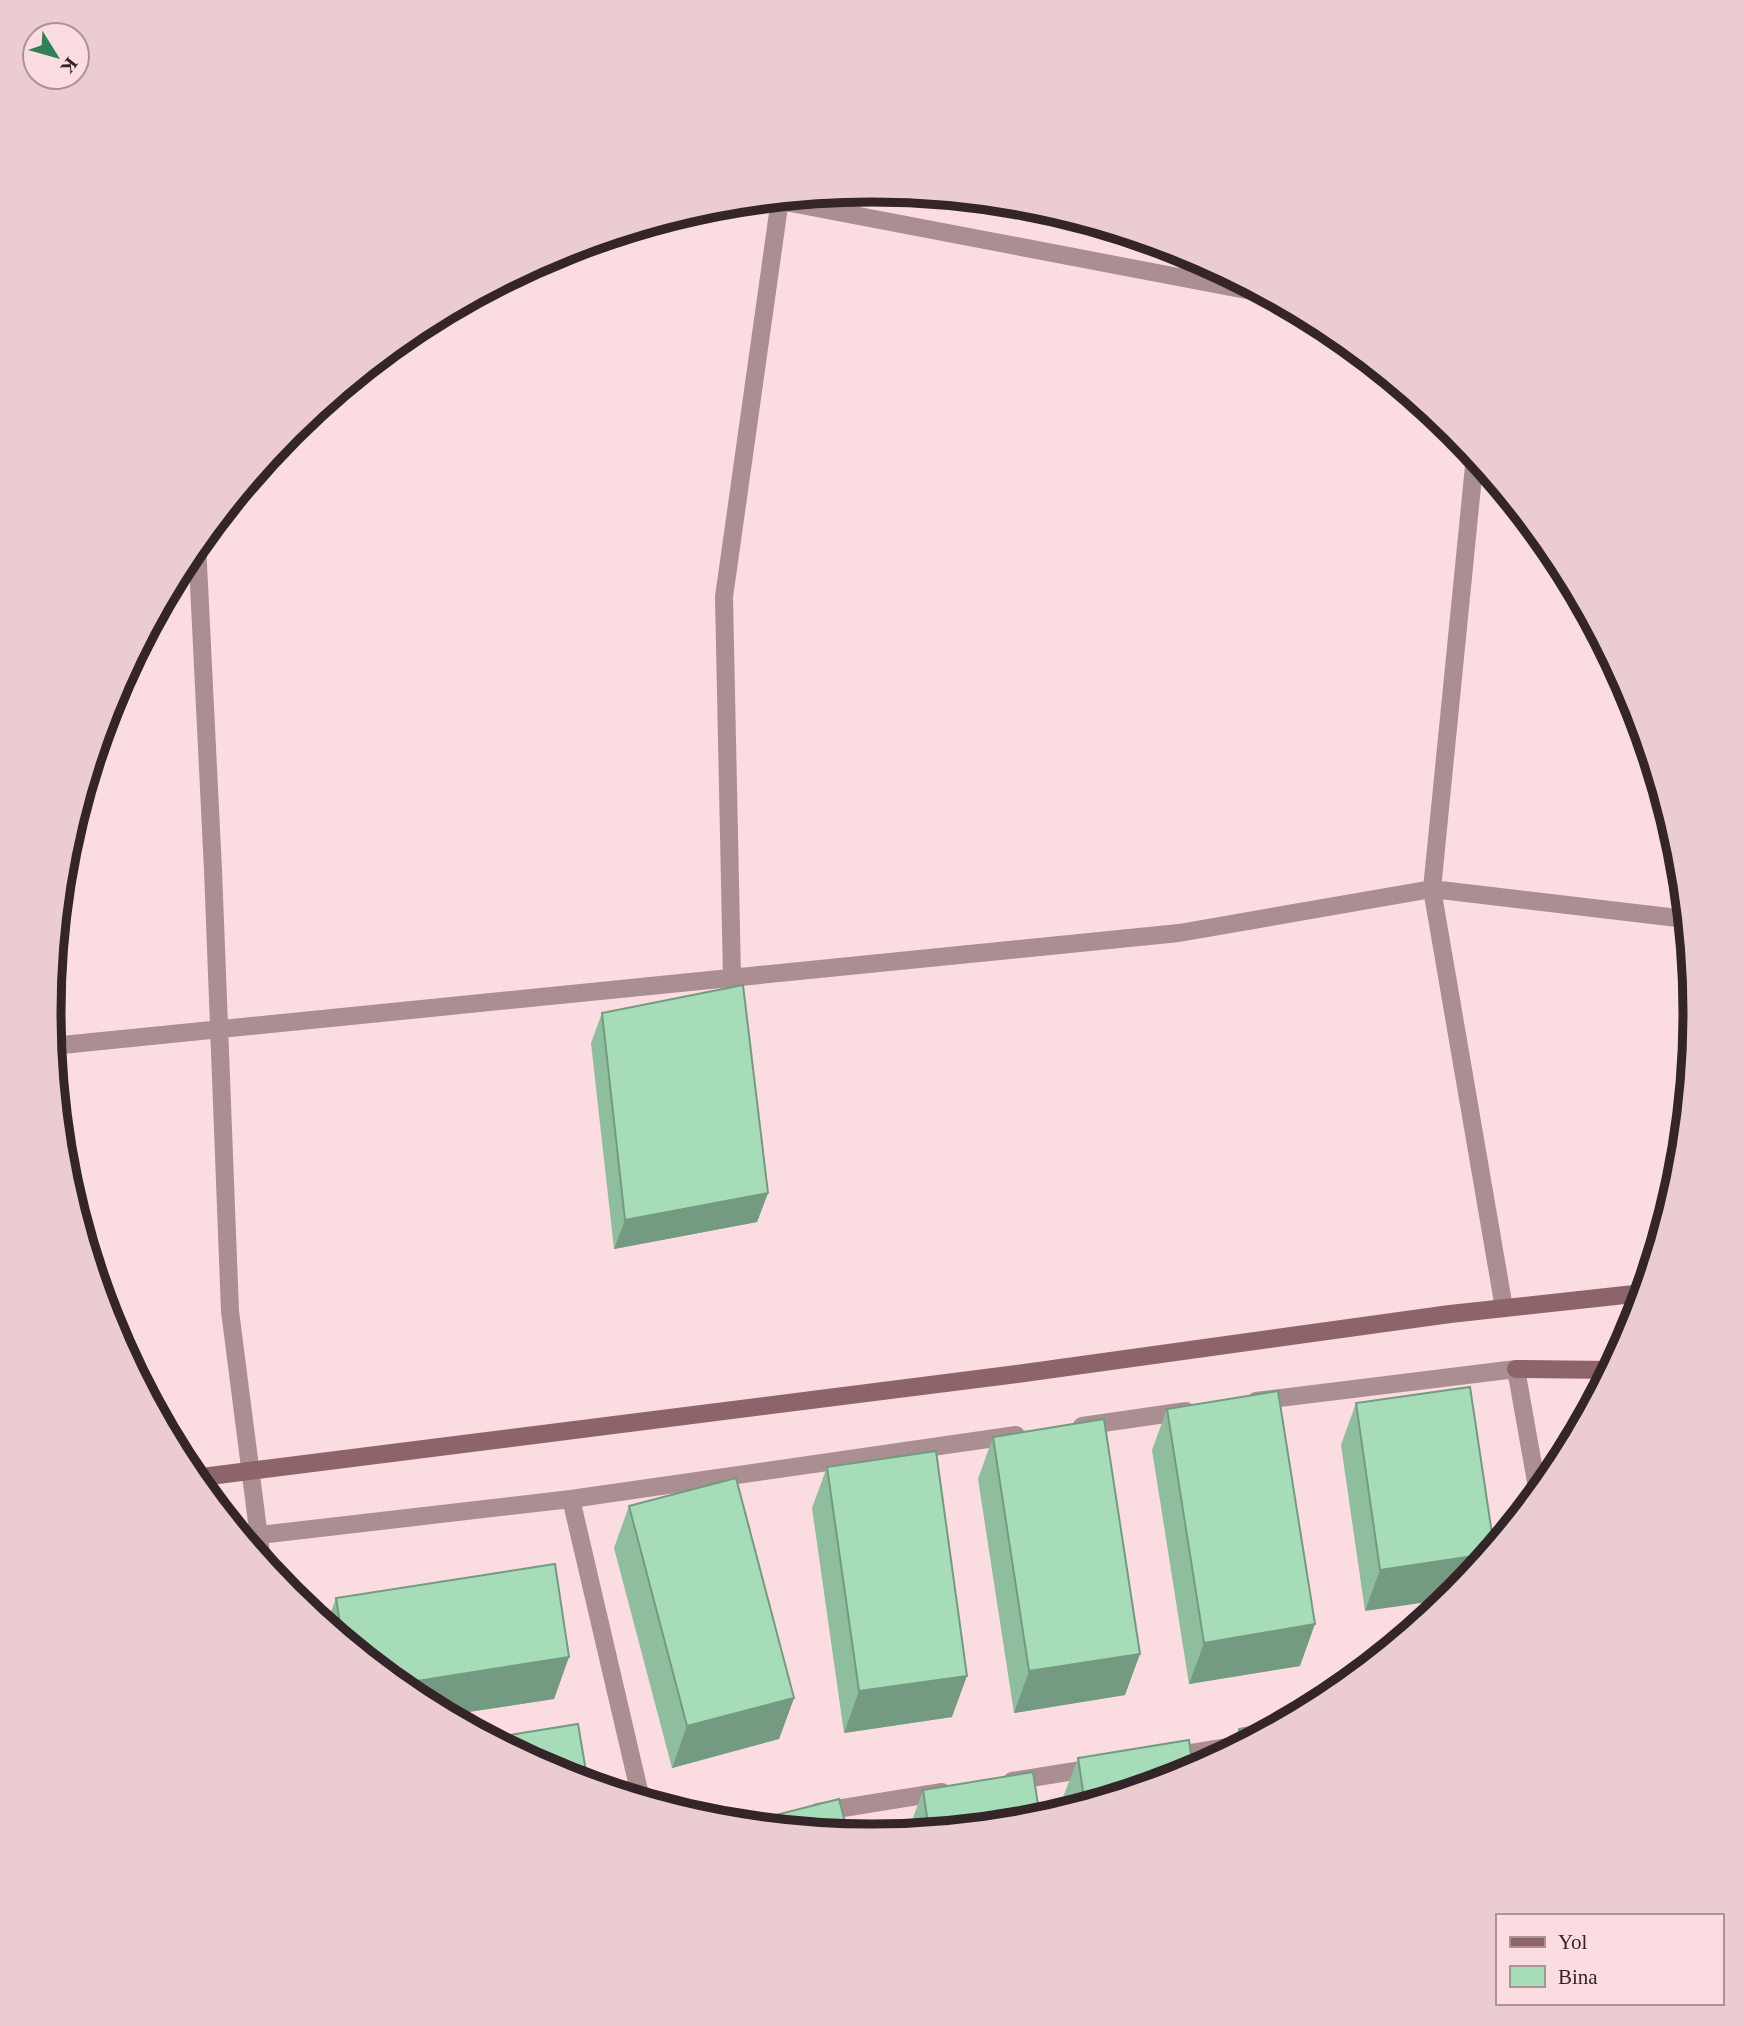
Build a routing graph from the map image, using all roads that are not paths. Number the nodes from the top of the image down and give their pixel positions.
1 (805, 205) edge
2 (777, 208) edge
3 (1234, 288) edge
4 (1474, 469) edge
5 (198, 563) edge
6 (1432, 889) junction
7 (1677, 918) edge
8 (732, 978) junction
9 (219, 1028) junction
10 (62, 1045) edge
11 (1632, 1294) edge
12 (1504, 1308) junction
13 (1517, 1369) junction
14 (1600, 1370) edge
15 (1245, 1403) edge
16 (1204, 1409) edge
17 (1067, 1428) edge
18 (1040, 1432) edge
19 (251, 1472) junction
20 (208, 1477) edge
21 (1535, 1478) edge
22 (571, 1499) junction
23 (251, 1534) edge
24 (252, 1536) edge
25 (1209, 1750) edge
26 (1144, 1760) edge
27 (1116, 1765) edge
28 (993, 1784) edge
29 (639, 1789) edge
30 (965, 1789) edge
31 (801, 1815) edge

1 - 3 street
2 - 8 street
4 - 6 street
5 - 9 street
6 - 7 street
6 - 8 street
6 - 12 street
8 - 9 street
9 - 10 street
9 - 19 street
11 - 12 street
12 - 19 street
13 - 14 street
13 - 15 street
13 - 21 street
16 - 17 street
18 - 22 street
19 - 20 street
19 - 23 street
22 - 24 street
22 - 29 street
25 - 26 street
27 - 28 street
30 - 31 street

